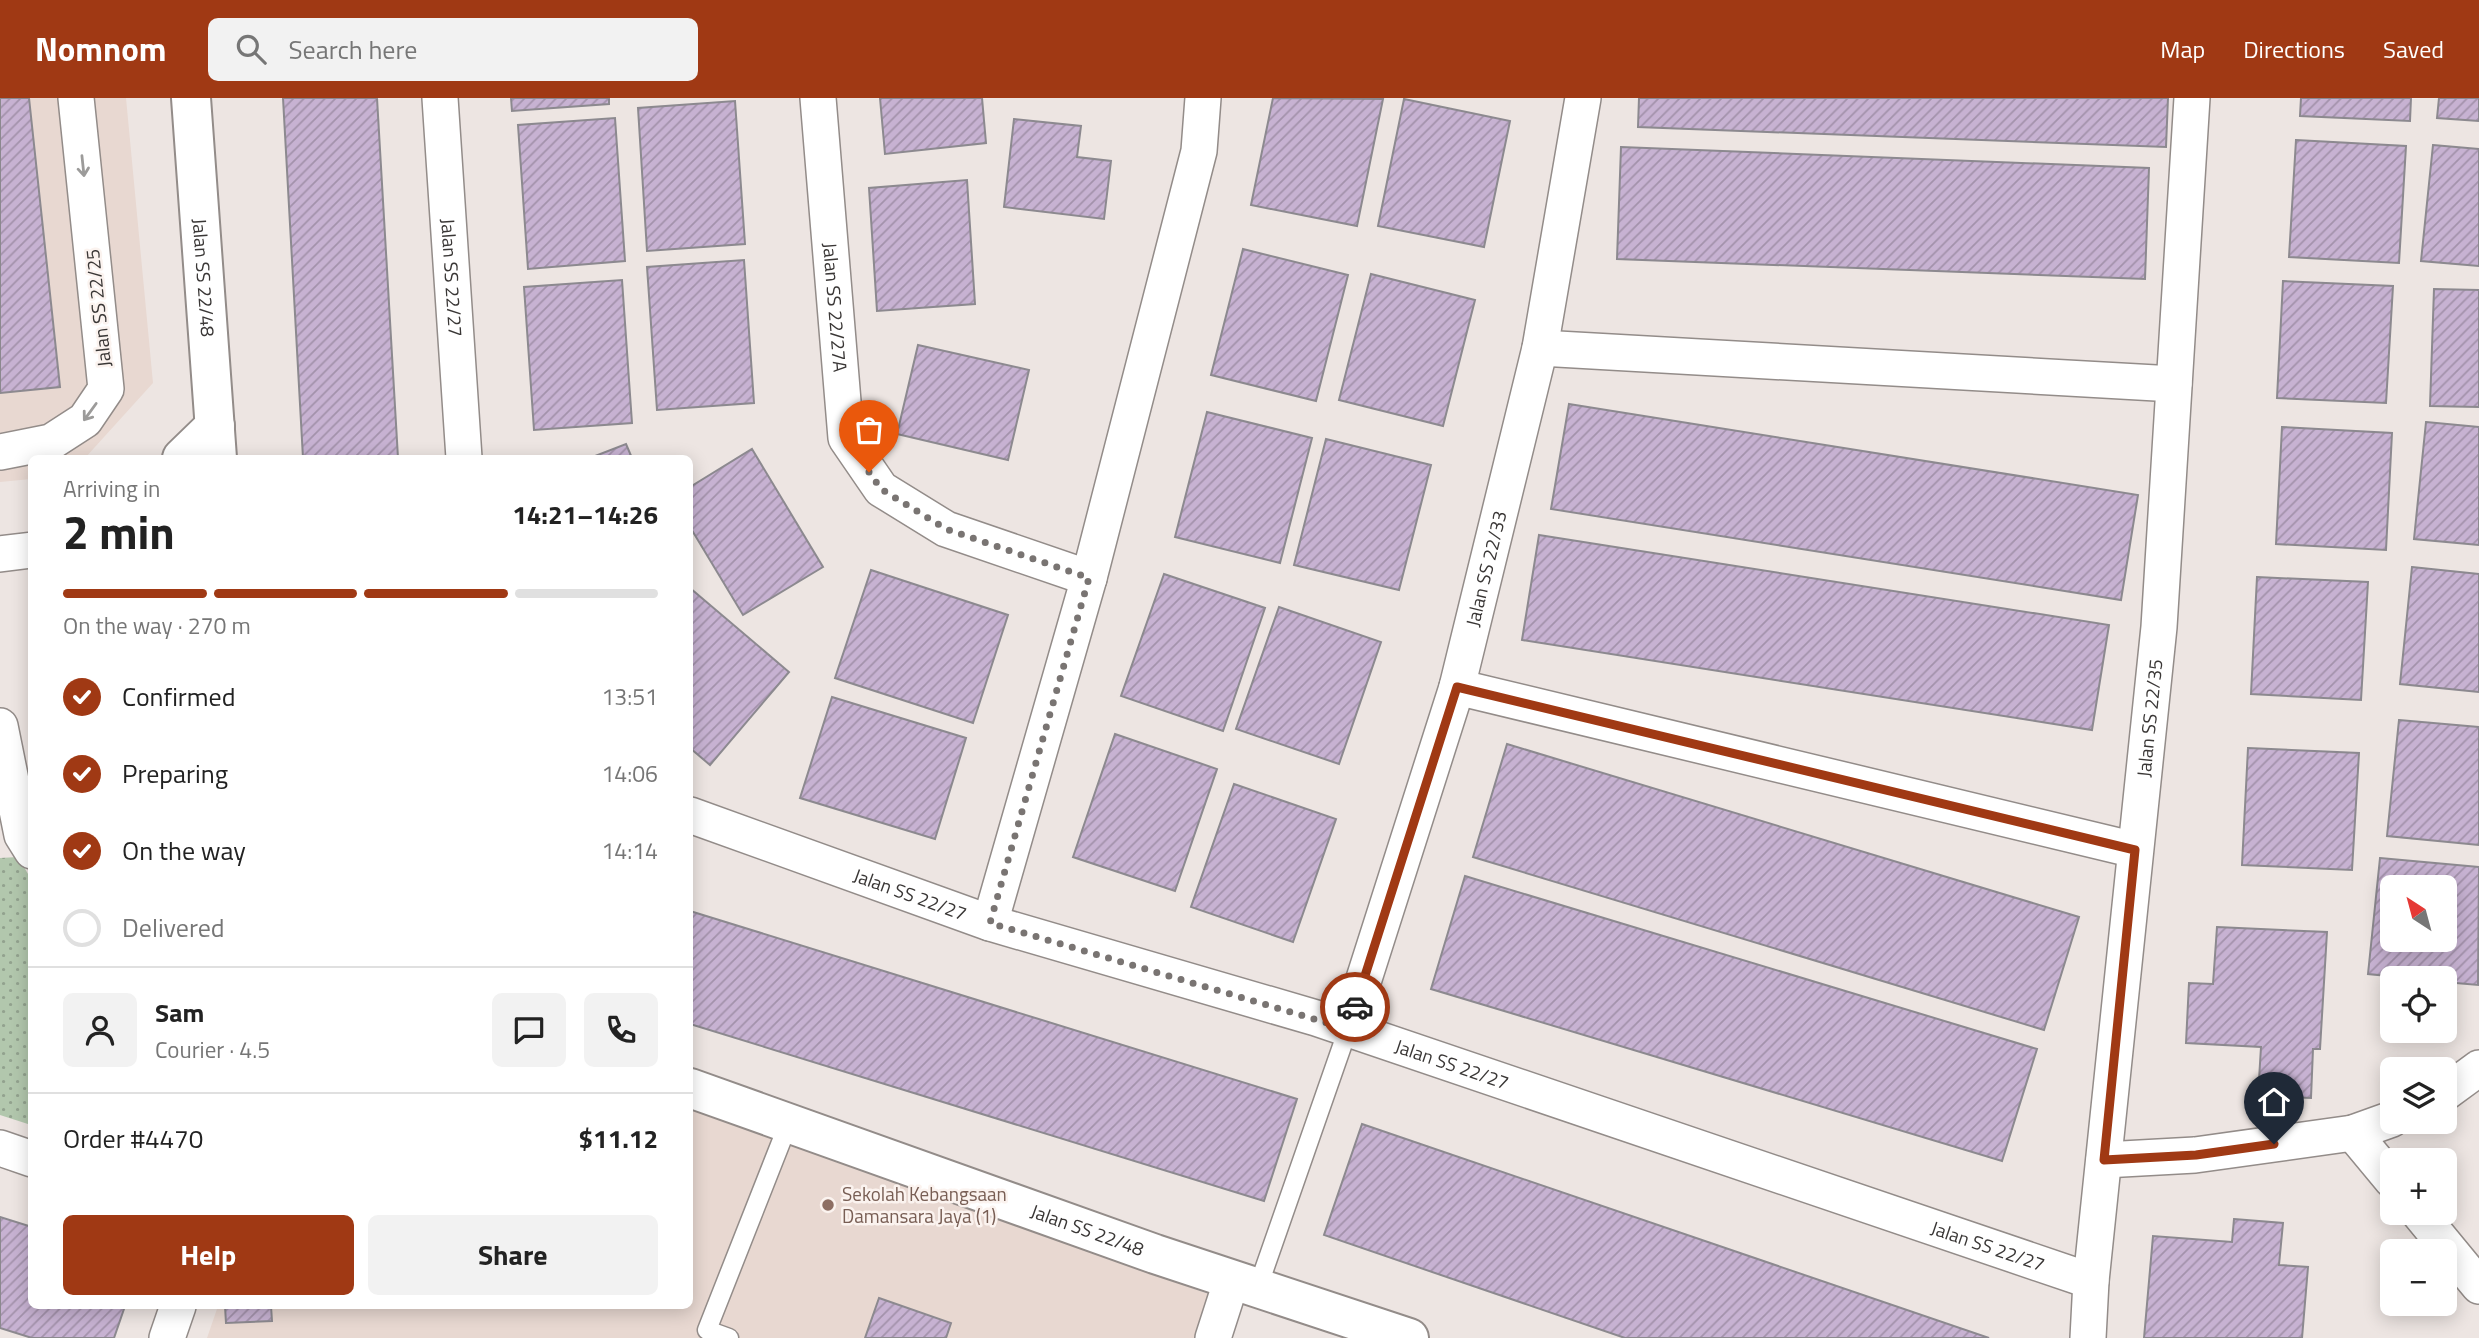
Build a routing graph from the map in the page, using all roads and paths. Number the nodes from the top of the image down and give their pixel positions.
1 (76, 98) edge
2 (191, 98) edge
3 (440, 98) edge
4 (818, 98) edge
5 (1203, 98) edge
6 (1583, 98) edge
7 (2192, 98) edge
8 (1540, 348) junction
9 (2174, 384) junction
10 (216, 442) edge
11 (0, 452) edge
12 (188, 455) edge
13 (464, 455) edge
14 (28, 550) edge
15 (0, 554) edge
16 (1089, 578) junction
17 (1457, 687) junction
18 (0, 726) edge
19 (693, 816) edge
20 (18, 841) edge
21 (2135, 850) junction
22 (990, 923) junction
23 (1348, 1029) junction
24 (2479, 1068) edge
25 (2457, 1084) edge
26 (693, 1089) edge
27 (789, 1122) junction
28 (2380, 1123) edge
29 (2353, 1133) junction
30 (0, 1148) edge
31 (28, 1158) edge
32 (2104, 1160) junction
33 (2380, 1166) edge
34 (2429, 1225) edge
35 (2091, 1281) junction
36 (1245, 1283) junction
37 (2479, 1286) edge
38 (177, 1309) edge
39 (167, 1338) edge
40 (729, 1338) edge
41 (1213, 1338) edge
42 (1409, 1338) edge
43 (2088, 1338) edge

1 -> 11 street, Jalan SS 22/25
2 - 10 street, Jalan SS 22/48
3 - 13 street, Jalan SS 22/27
4 - 16 street, Jalan SS 22/27A
5 - 16 street
6 - 8 street, Jalan SS 22/33
7 - 9 street, Jalan SS 22/35
8 - 9 street
8 - 17 street, Jalan SS 22/33
9 - 21 street, Jalan SS 22/35
10 - 12 street
14 - 15 street
16 - 22 street
17 - 21 street
17 - 23 street, Jalan SS 22/33
18 - 20 street
19 - 22 street, Jalan SS 22/27
21 - 32 street, Jalan SS 22/35
22 - 23 street, Jalan SS 22/27
23 - 35 street, Jalan SS 22/27
23 - 36 lane
24 - 25 street
26 - 27 street, Jalan SS 22/48
27 - 36 street, Jalan SS 22/48
27 - 40 lane
28 - 29 street
29 - 32 street
29 - 33 street
30 - 31 street
32 - 35 street, Jalan SS 22/35
34 - 37 street
35 - 43 street, Jalan SS 22/35
36 - 41 street
36 - 42 street, Jalan SS 22/48
38 - 39 street

